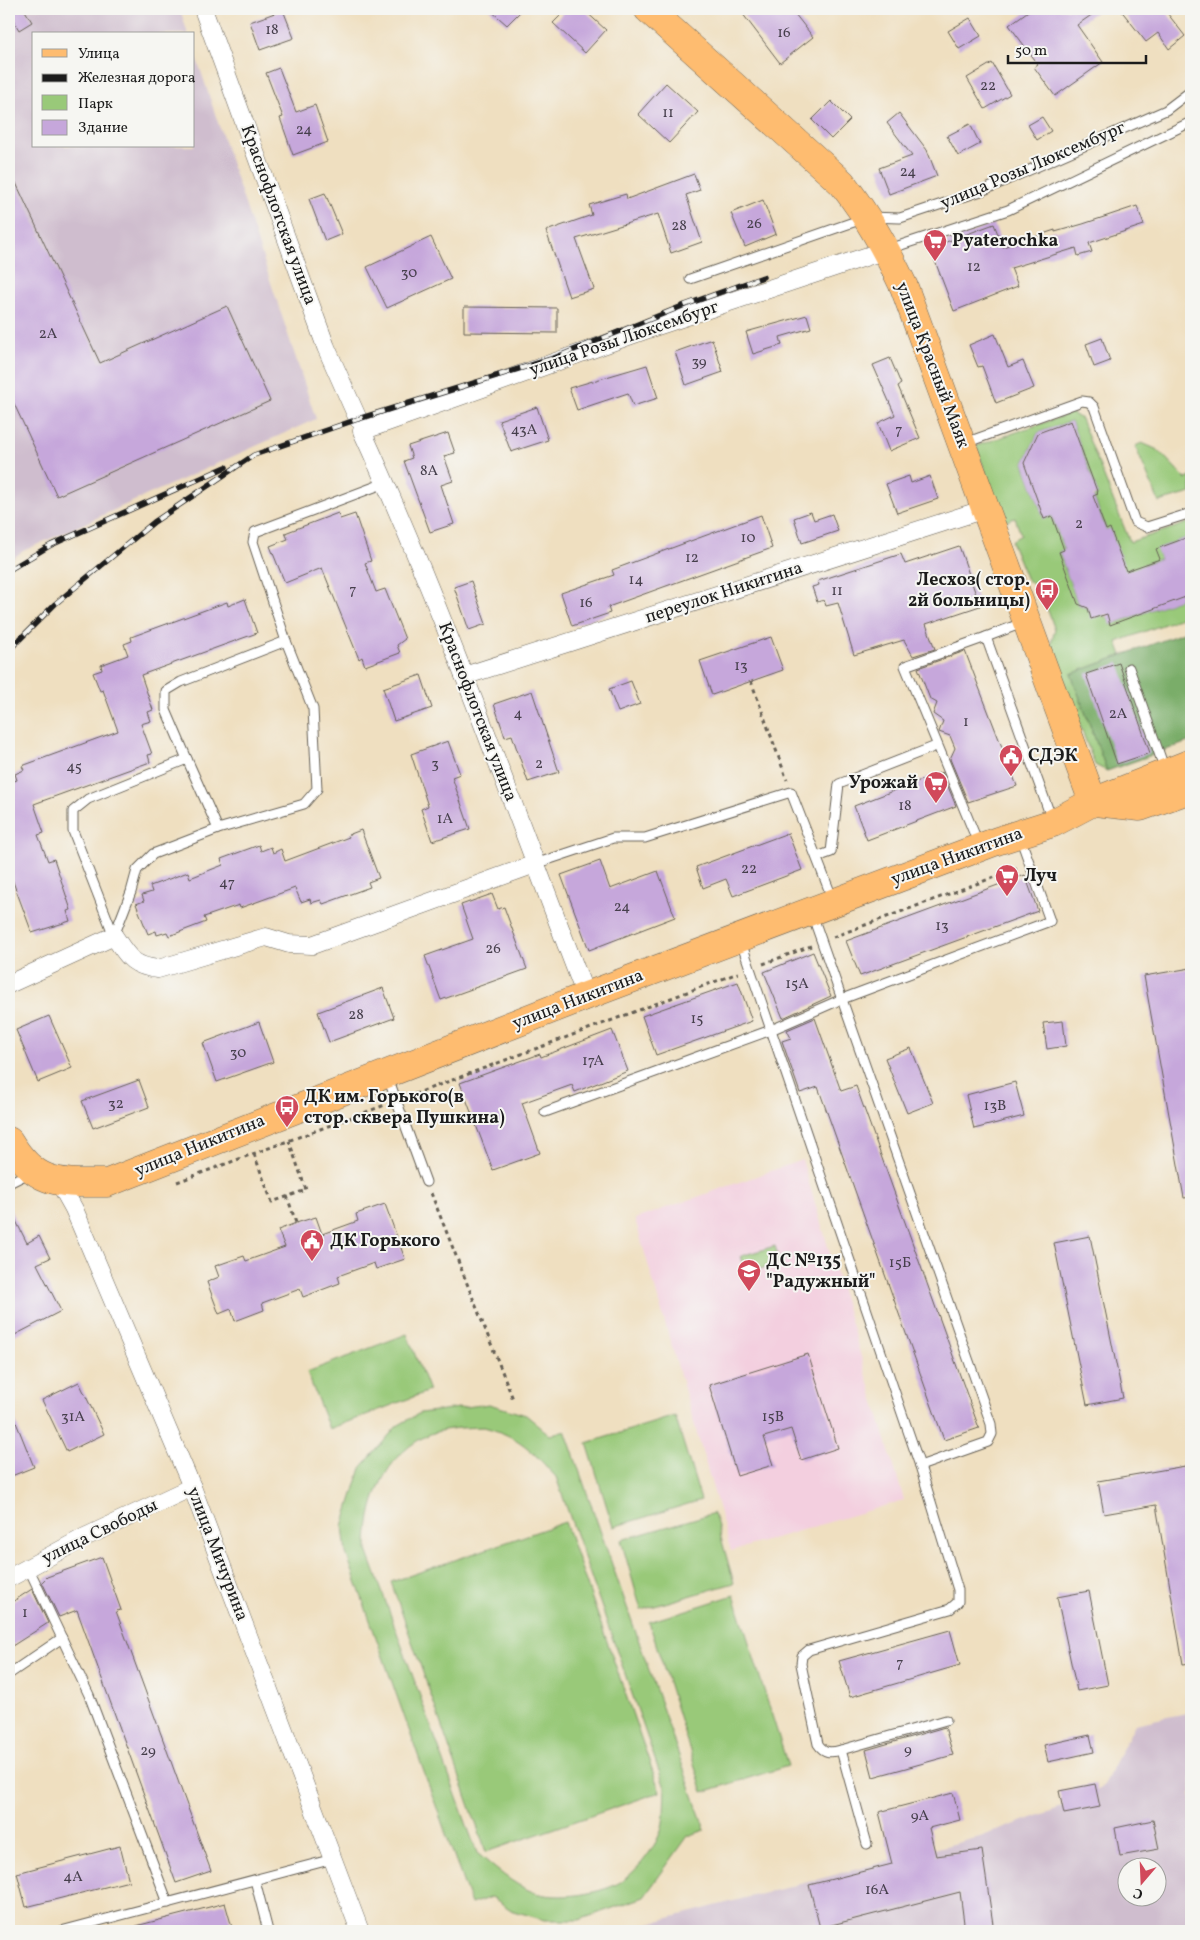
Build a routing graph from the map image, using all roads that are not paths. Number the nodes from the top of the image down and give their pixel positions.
1 (203, 9) edge
2 (648, 9) edge
3 (1191, 91) edge
4 (1191, 122) edge
5 (868, 217) junction
6 (886, 250) junction
7 (690, 279) dead end
8 (360, 425) junction
9 (962, 445) junction
10 (385, 483) junction
11 (985, 509) junction
12 (1191, 513) edge
13 (1026, 622) junction
14 (986, 637) junction
15 (286, 641) junction
16 (1129, 668) dead end
17 (464, 676) junction
18 (936, 746) junction
19 (187, 759) junction
20 (1191, 763) edge
21 (1166, 773) junction
22 (1191, 789) edge
23 (1093, 802) junction
24 (1053, 823) junction
25 (218, 829) junction
26 (1019, 835) junction
27 (979, 847) junction
28 (817, 857) junction
29 (535, 864) junction
30 (823, 907) junction
31 (114, 936) junction
32 (740, 939) junction
33 (9, 984) edge
34 (586, 996) junction
35 (842, 1000) junction
36 (771, 1030) junction
37 (386, 1073) junction
38 (545, 1112) dead end
39 (12, 1146) edge
40 (34, 1171) junction
41 (59, 1182) junction
42 (426, 1182) road end
43 (9, 1183) edge
44 (920, 1466) junction
45 (192, 1487) junction
46 (28, 1568) junction
47 (9, 1578) edge
48 (62, 1638) junction
49 (9, 1674) edge
50 (946, 1720) dead end
51 (841, 1750) junction
52 (867, 1844) dead end
53 (333, 1859) junction
54 (255, 1880) junction
55 (168, 1903) junction
56 (61, 1931) edge
57 (268, 1931) edge
58 (360, 1931) edge

1 - 8 street, Краснофлотская улица
2 - 5 main road, улица Красный Маяк
3 - 5 lane, улица Розы Люксембург
4 - 6 lane
5 - 6 main road, улица Красный Маяк
5 - 7 lane
6 - 8 street, улица Розы Люксембург
6 - 9 main road, улица Красный Маяк
8 - 10 street, Краснофлотская улица
9 - 11 main road, улица Красный Маяк
9 - 12 lane
10 - 15 lane
10 - 17 street, Краснофлотская улица
11 - 13 main road, улица Красный Маяк
11 - 17 street, переулок Никитина
13 - 14 lane
13 - 23 main road, улица Красный Маяк
14 - 18 lane
14 - 24 lane
15 - 19 lane
15 - 25 lane
16 - 21 lane
17 - 29 street, Краснофлотская улица
18 - 27 lane
18 - 28 lane
19 - 25 lane
19 - 31 lane
20 - 21 main road, улица Никитина
21 - 23 main road, улица Никитина
22 - 23 main road
23 - 24 main road, улица Никитина
24 - 26 main road, улица Никитина
25 - 31 lane
26 - 27 main road, улица Никитина
26 - 35 lane
27 - 30 main road, улица Никитина
28 - 29 lane
28 - 30 lane
29 - 31 street
29 - 34 street, Краснофлотская улица
30 - 32 main road, улица Никитина
30 - 35 lane
31 - 33 street
32 - 34 main road, улица Никитина
32 - 36 lane
34 - 37 main road, улица Никитина
35 - 36 lane
35 - 44 lane
36 - 38 lane
36 - 44 lane
37 - 41 main road, улица Никитина
37 - 42 lane
39 - 40 main road
40 - 41 main road
40 - 43 lane
41 - 45 street, улица Мичурина
44 - 51 lane
45 - 46 street, улица Свободы
45 - 53 street, улица Мичурина
46 - 47 street, улица Свободы
46 - 48 lane
48 - 49 lane
48 - 55 lane
50 - 51 lane
51 - 52 lane
53 - 54 lane
53 - 58 street, улица Мичурина
54 - 55 lane
54 - 57 lane
55 - 56 lane

